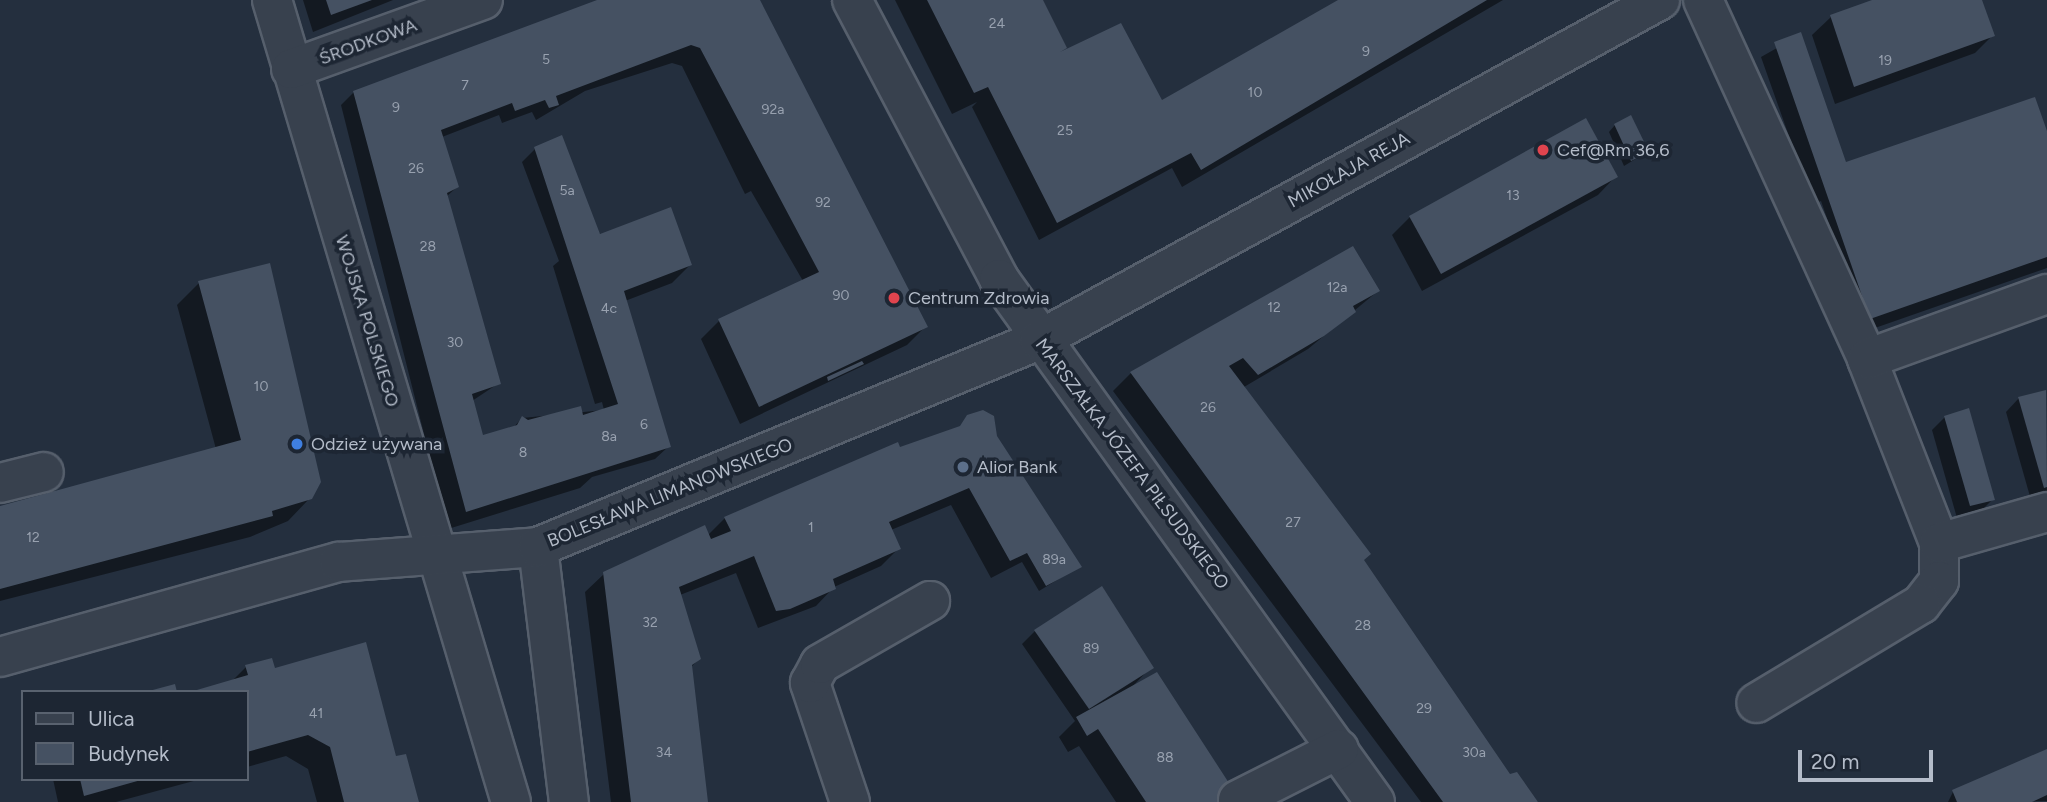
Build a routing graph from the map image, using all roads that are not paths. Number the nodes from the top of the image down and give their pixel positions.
1 (272, 0) edge
2 (483, 0) edge
3 (852, 0) edge
4 (1660, 0) edge
5 (1703, 0) edge
6 (291, 69) junction
7 (2047, 294) edge
8 (1039, 340) junction
9 (1867, 359) junction
10 (44, 472) dead end
11 (0, 483) edge
12 (2047, 512) edge
13 (1939, 543) junction
14 (538, 547) junction
15 (437, 556) junction
16 (930, 601) dead end
17 (0, 657) edge
18 (1756, 703) dead end
19 (1339, 749) junction
20 (1238, 800) dead end
21 (511, 802) edge
22 (569, 802) edge
23 (850, 802) edge
24 (1375, 802) edge

1 - 6 street, WOJSKA POLSKIEGO
2 - 6 street, ŚRODKOWA
3 - 8 street, MARSZAŁKA JÓZEFA PIŁSUDSKIEGO
4 - 8 street, MIKOŁAJA REJA
5 - 9 street
6 - 15 street, WOJSKA POLSKIEGO
7 - 9 street
8 - 14 street, BOLESŁAWA LIMANOWSKIEGO
8 - 19 street, MARSZAŁKA JÓZEFA PIŁSUDSKIEGO
9 - 13 street
10 - 11 street
12 - 13 street
13 - 18 street
14 - 15 street, BOLESŁAWA LIMANOWSKIEGO
14 - 22 street
15 - 17 street, BOLESŁAWA LIMANOWSKIEGO
15 - 21 street, WOJSKA POLSKIEGO
16 - 23 street
19 - 20 street
19 - 24 street, MARSZAŁKA JÓZEFA PIŁSUDSKIEGO

